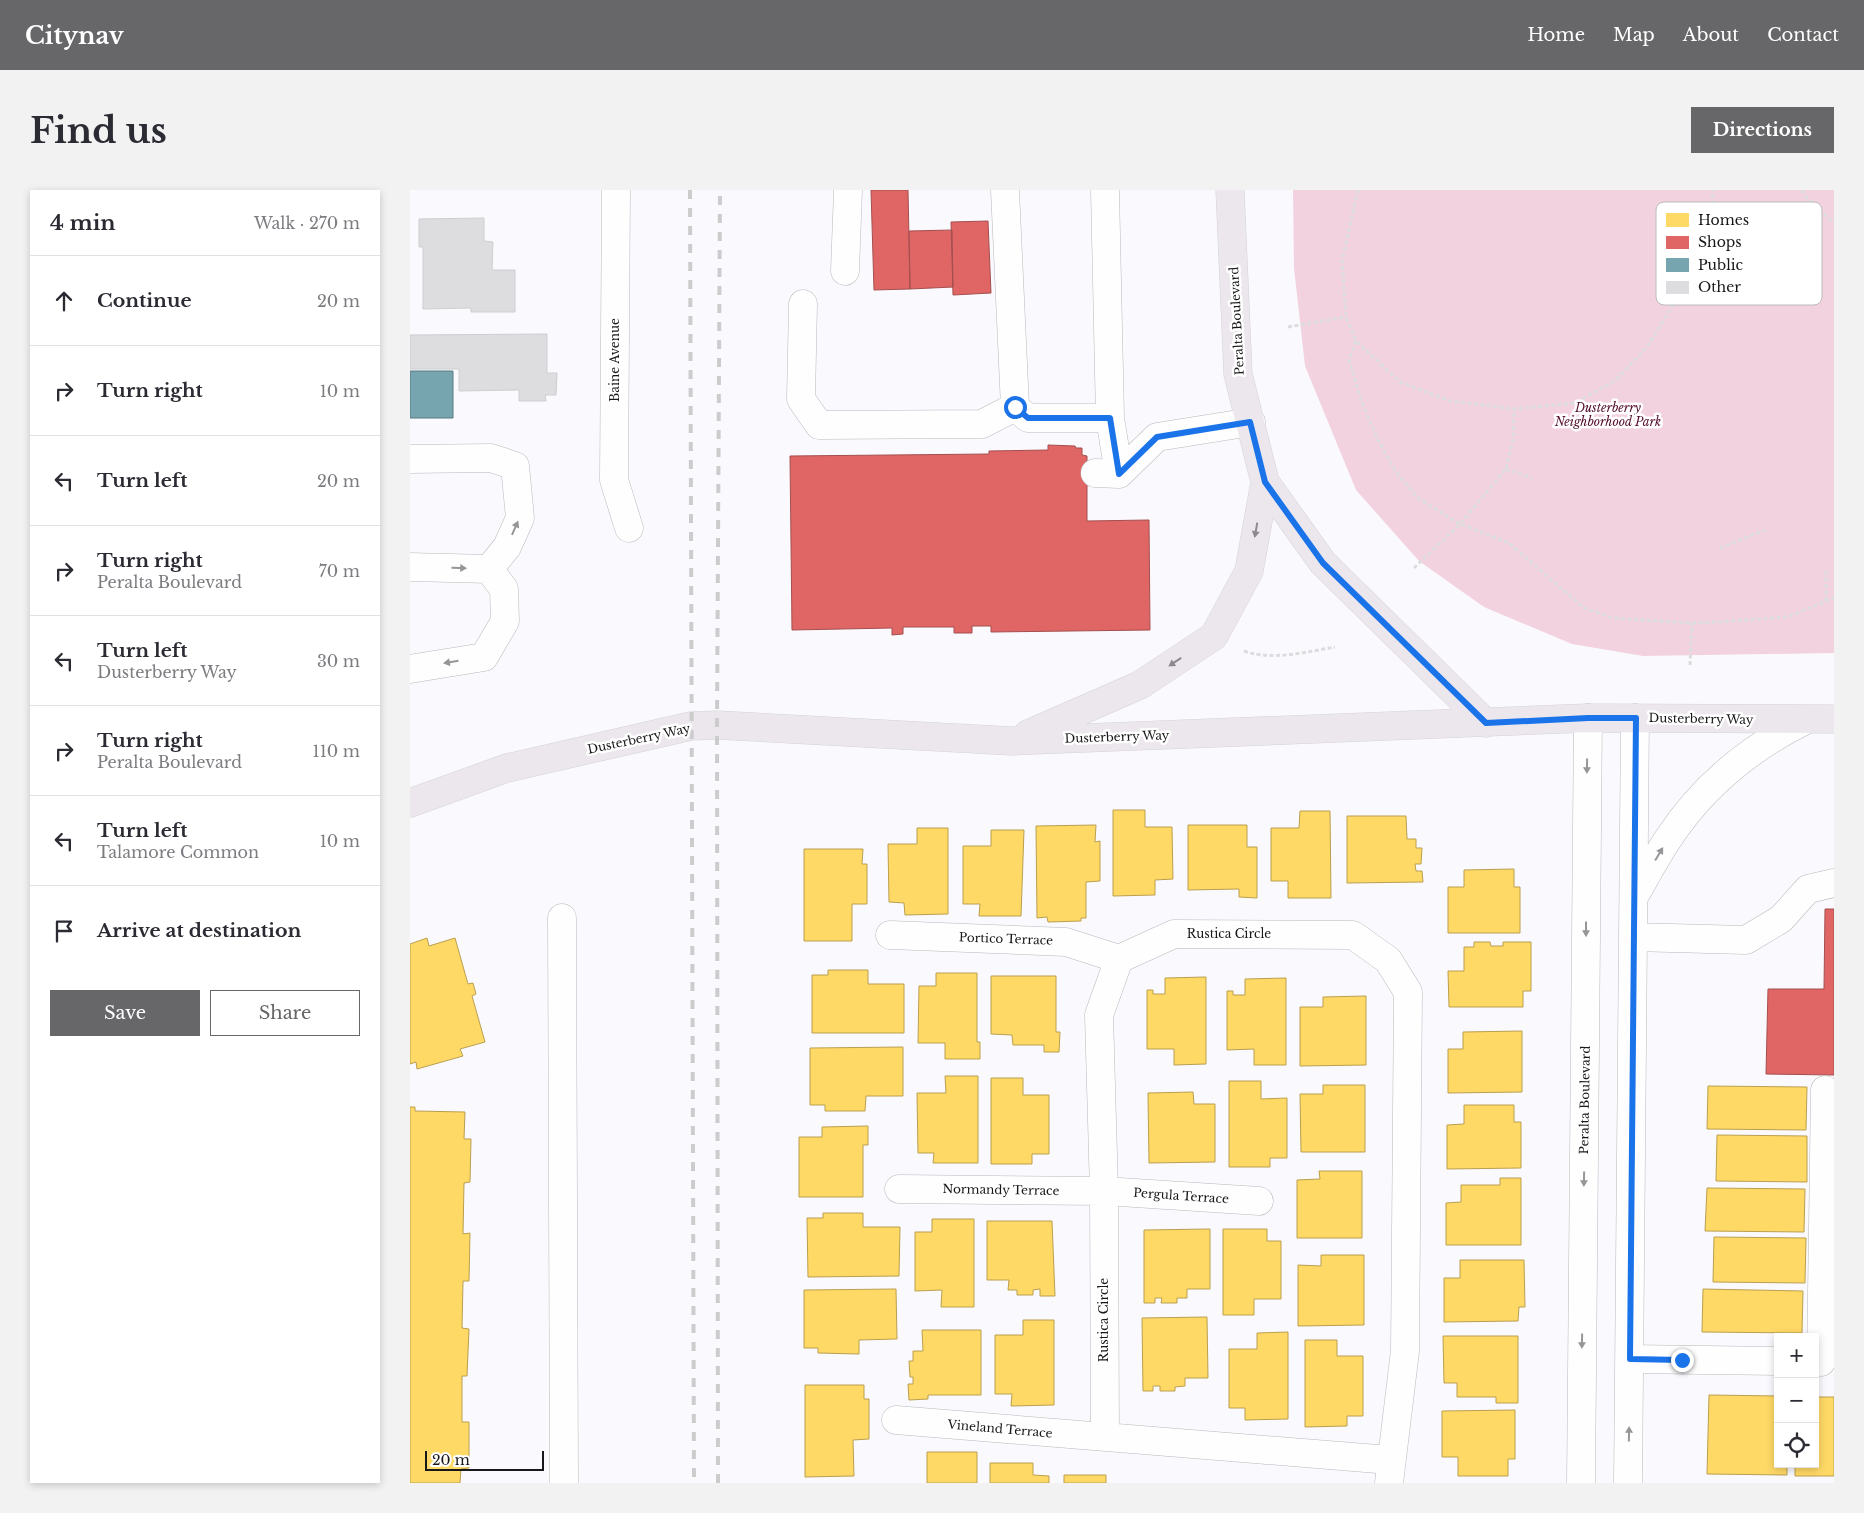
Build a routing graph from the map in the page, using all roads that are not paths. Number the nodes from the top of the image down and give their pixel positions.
1 (616, 190) edge
2 (848, 190) edge
3 (1005, 190) edge
4 (1105, 190) edge
5 (1230, 190) edge
6 (845, 271) dead end
7 (803, 304) dead end
8 (1015, 407) junction
9 (1110, 418) junction
10 (1250, 422) junction
11 (410, 459) edge
12 (1265, 482) junction
13 (629, 528) dead end
14 (410, 567) edge
15 (489, 569) junction
16 (410, 669) edge
17 (1588, 718) junction
18 (1636, 718) junction
19 (1834, 719) edge
20 (1806, 720) junction
21 (1486, 723) junction
22 (1012, 741) junction
23 (410, 803) edge
24 (1834, 883) edge
25 (1634, 896) junction
26 (562, 918) dead end
27 (890, 935) dead end
28 (1633, 937) junction
29 (1119, 959) junction
30 (1825, 1090) dead end
31 (899, 1188) dead end
32 (1104, 1191) junction
33 (1259, 1201) dead end
34 (1630, 1359) junction
35 (1774, 1361) edge
36 (1823, 1362) edge
37 (896, 1420) dead end
38 (1105, 1437) junction
39 (1389, 1472) edge
40 (564, 1483) edge
41 (1581, 1483) edge
42 (1628, 1483) edge

1 - 13 street, Baine Avenue
2 - 6 street
3 - 8 street
4 - 9 street
5 - 10 main road, Peralta Boulevard
7 - 8 street
8 - 9 street
9 - 10 street
10 - 12 main road, Peralta Boulevard
15 -> 11 street
12 - 21 main road, Peralta Boulevard
12 -> 22 main road
14 -> 15 street
15 -> 16 street
17 - 18 main road, Dusterberry Way
17 - 21 main road, Dusterberry Way
17 -> 41 street, Peralta Boulevard
18 - 20 main road, Dusterberry Way
18 - 25 street
19 - 20 main road, Dusterberry Way
25 -> 20 street
21 - 22 main road, Dusterberry Way
22 - 23 main road, Dusterberry Way
24 - 28 street
25 - 28 street
26 - 40 street
27 - 29 street, Portico Terrace
28 - 34 street
29 - 32 street, Rustica Circle
29 - 39 street, Rustica Circle
30 - 36 street
31 - 32 street, Normandy Terrace
32 - 33 street, Pergula Terrace
32 - 38 street, Rustica Circle
34 - 35 street
42 -> 34 street
37 - 38 street, Vineland Terrace
38 - 39 street, Rustica Circle

